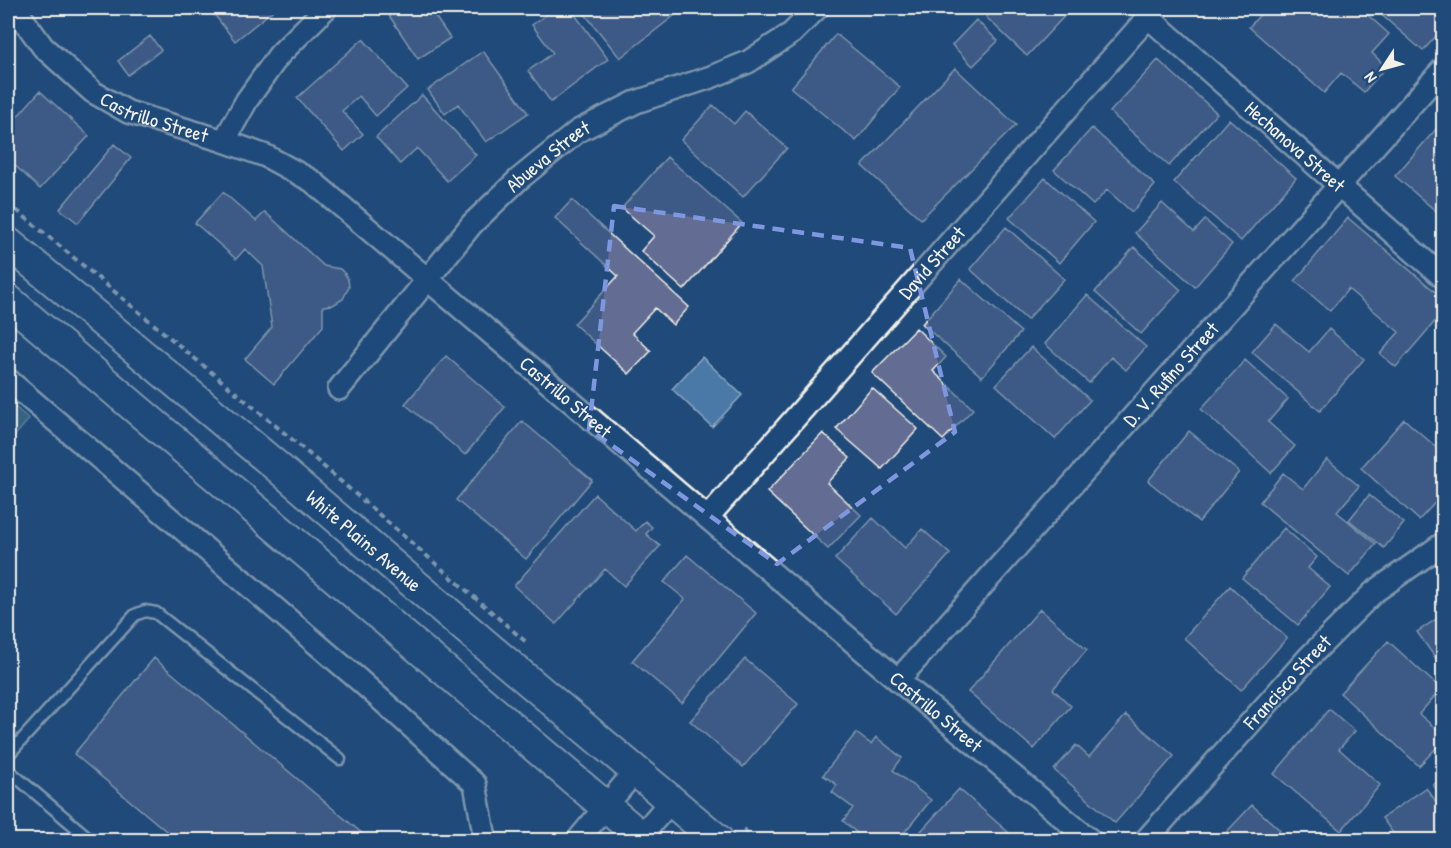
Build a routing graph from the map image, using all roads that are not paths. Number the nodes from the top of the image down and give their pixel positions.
1 (15, 8) edge
2 (326, 8) edge
3 (817, 8) edge
4 (1152, 12) edge
5 (1443, 68) edge
6 (224, 141) junction
7 (1340, 186) junction
8 (8, 243) edge
9 (1443, 278) edge
10 (427, 279) junction
11 (8, 300) edge
12 (8, 380) edge
13 (339, 389) dead end
14 (708, 517) junction
15 (1443, 543) edge
16 (898, 680) junction
17 (8, 755) edge
18 (340, 759) dead end
19 (8, 770) edge
20 (636, 770) junction
21 (671, 801) junction
22 (606, 807) junction
23 (641, 839) edge
24 (91, 840) edge
25 (482, 840) edge
26 (578, 840) edge
27 (718, 840) edge
28 (1090, 840) edge
29 (1146, 840) edge

1 - 6 street, Castrillo Street
2 - 6 street
3 - 10 street, Abueva Street
4 - 7 street, Hechanova Street
4 - 14 street, David Street
5 - 7 street, D. V. Rufino Street
6 - 10 street, Castrillo Street
7 - 9 street, Hechanova Street
7 - 16 street, D. V. Rufino Street
8 - 20 street, White Plains Avenue
10 - 13 street, Abueva Street
10 - 14 street, Castrillo Street
11 - 22 street
12 - 25 street
14 - 16 street, Castrillo Street
15 - 29 street, Francisco Street
16 - 28 street, Castrillo Street
17 - 18 lane
19 - 24 lane
20 - 21 street, White Plains Avenue
20 - 22 street
21 - 23 street
21 - 27 street, White Plains Avenue
22 - 23 street
22 - 26 street

